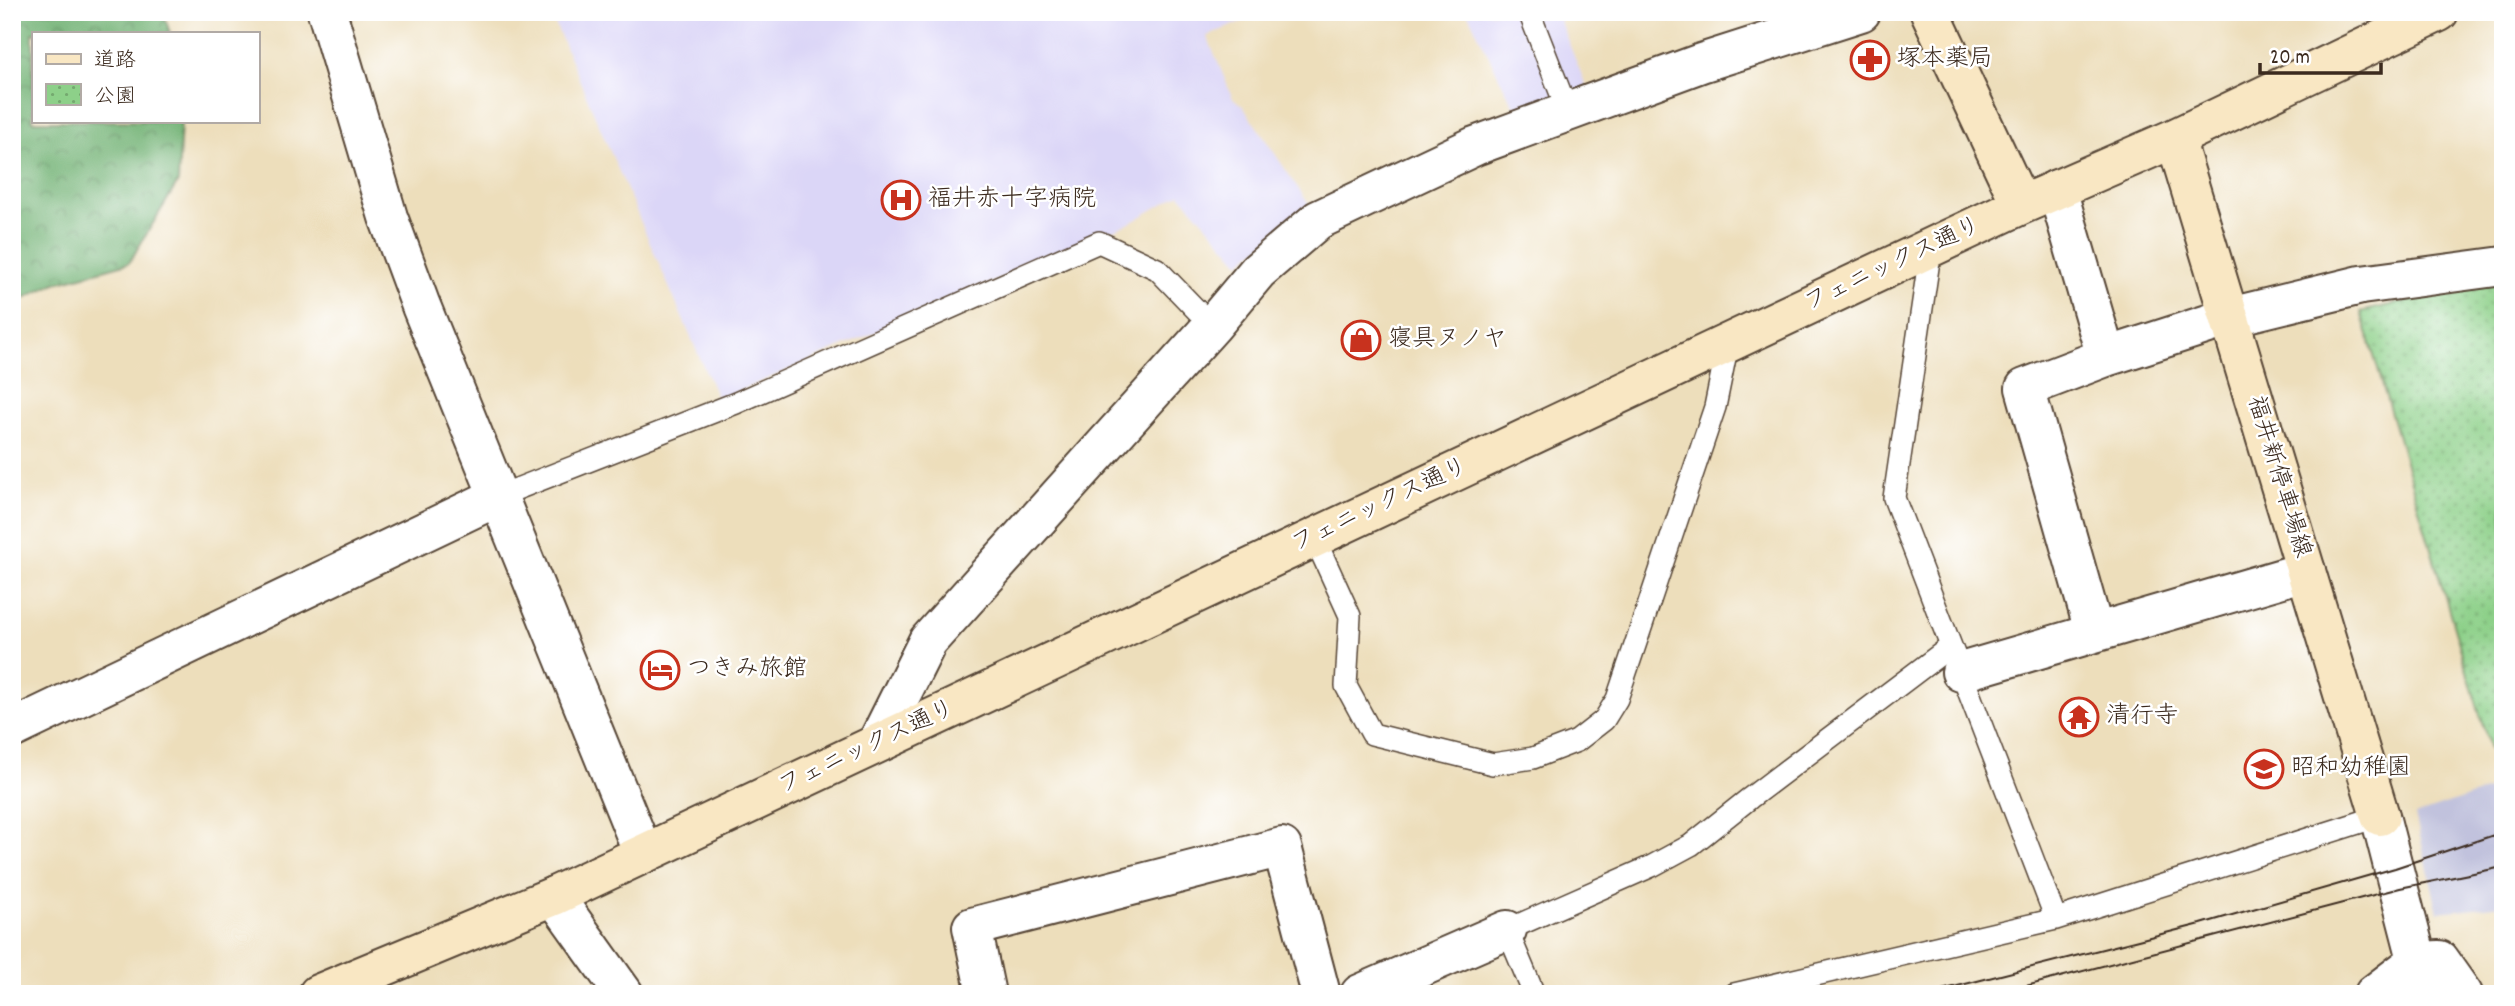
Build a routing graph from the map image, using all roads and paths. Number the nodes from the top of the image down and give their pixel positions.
1 (327, 12) edge
2 (1529, 12) edge
3 (1861, 12) edge
4 (1930, 12) edge
5 (2439, 12) edge
6 (1567, 112) junction
7 (2175, 138) junction
8 (2057, 190) junction
9 (2021, 205) junction
10 (1931, 247) junction
11 (2503, 265) edge
12 (2230, 317) junction
13 (1212, 326) junction
14 (1728, 342) junction
15 (2106, 357) junction
16 (499, 496) junction
17 (1314, 537) junction
18 (2306, 571) junction
19 (2094, 631) junction
20 (1956, 659) junction
21 (12, 729) edge
22 (877, 743) junction
23 (2380, 816) junction
24 (643, 853) junction
25 (554, 896) junction
26 (2056, 919) junction
27 (1507, 930) junction
28 (2421, 977) edge
29 (318, 994) edge
30 (624, 994) edge
31 (986, 994) edge
32 (1321, 994) edge
33 (1360, 994) edge
34 (1534, 994) edge
35 (1734, 994) edge
36 (2374, 994) edge
37 (2463, 994) edge

1 - 16 street
2 - 6 lane
3 - 6 street
4 - 9 main road
5 - 7 main road, フェニックス通り
6 - 13 street
7 - 8 main road, フェニックス通り
7 - 12 main road, 福井新停車場線
8 - 9 main road, フェニックス通り
8 - 15 street
9 - 10 main road, フェニックス通り
10 - 14 main road, フェニックス通り
10 - 20 lane
11 - 12 street
12 - 15 street
12 - 18 main road, 福井新停車場線
13 - 16 lane
13 - 22 street
14 - 17 main road, フェニックス通り
14 - 17 lane
15 - 19 street
16 - 21 street
16 - 24 street
17 - 22 main road, フェニックス通り
18 - 19 street
18 - 23 main road, 福井新停車場線
19 - 20 street
20 - 26 lane
20 - 27 lane
22 - 24 main road, フェニックス通り
23 - 26 lane
23 - 28 street
24 - 25 main road, フェニックス通り
25 - 29 main road, フェニックス通り
25 - 30 street
26 - 35 lane
27 - 33 street
27 - 34 lane
28 - 36 street
28 - 37 street
31 - 32 street

